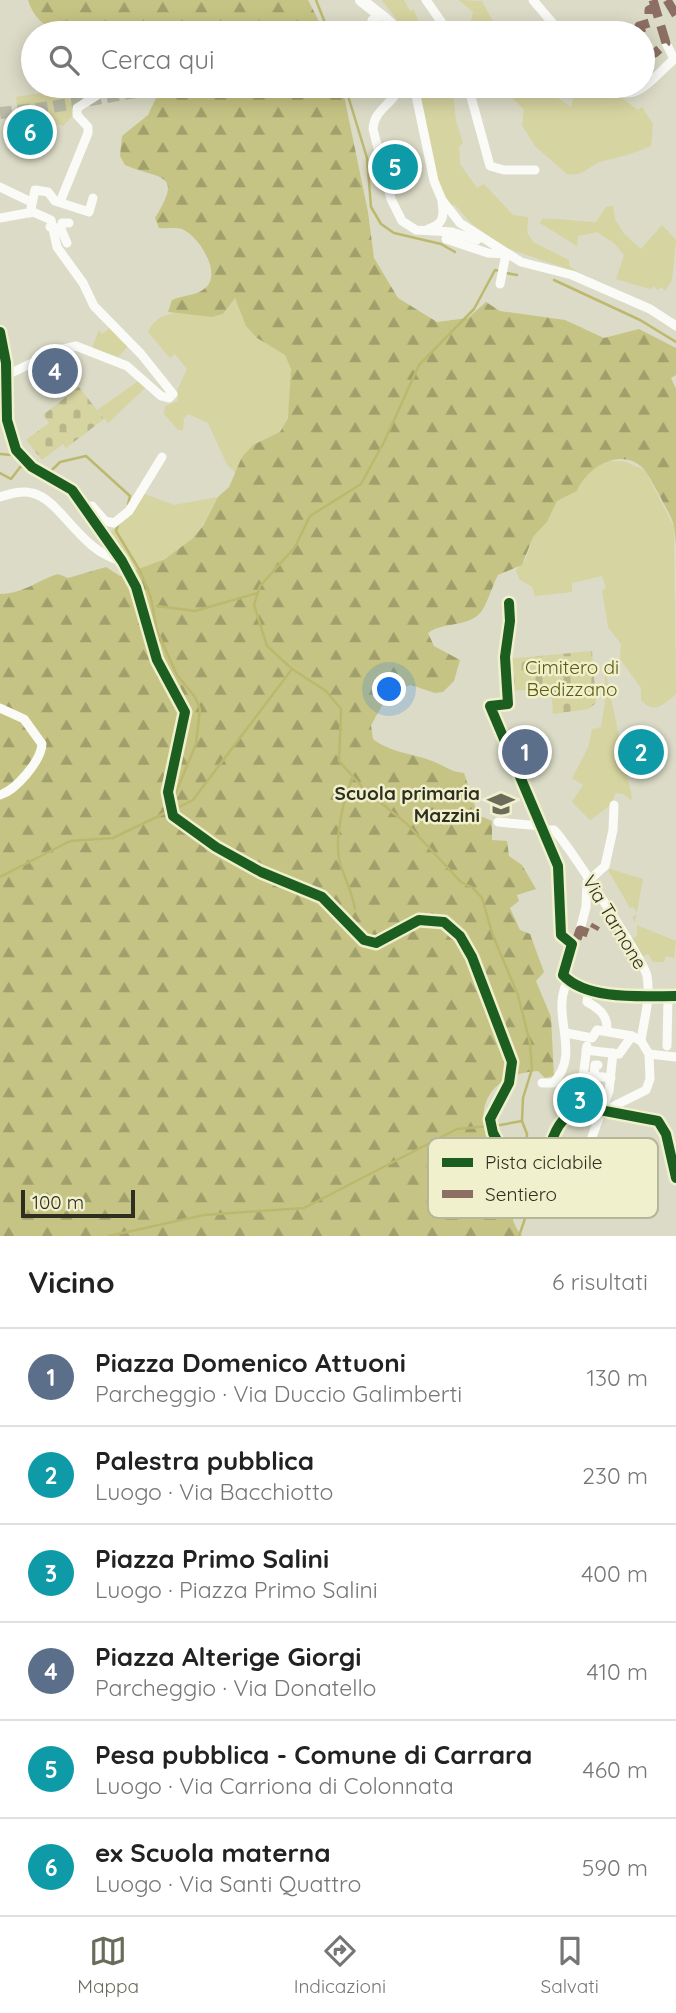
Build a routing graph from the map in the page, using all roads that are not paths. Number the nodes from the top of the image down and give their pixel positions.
1 (426, 0) edge
2 (533, 0) edge
3 (364, 2) edge
4 (373, 21) edge
5 (441, 21) edge
6 (551, 21) edge
7 (667, 40) dead end
8 (675, 59) edge
9 (655, 77) edge
10 (93, 98) edge
11 (393, 98) edge
12 (417, 98) edge
13 (471, 98) edge
14 (535, 170) dead end
15 (0, 187) edge
16 (93, 198) dead end
17 (442, 200) junction
18 (31, 202) junction
19 (60, 202) junction
20 (30, 213) junction
21 (0, 218) edge
22 (50, 227) junction
23 (423, 231) junction
24 (446, 239) dead end
25 (67, 243) dead end
26 (494, 245) junction
27 (506, 254) junction
28 (500, 284) dead end
29 (676, 326) edge
30 (0, 332) edge
31 (6, 375) junction
32 (4, 418) edge
33 (162, 457) dead end
34 (0, 497) edge
35 (84, 502) junction
36 (122, 561) junction
37 (509, 603) dead end
38 (0, 708) edge
39 (0, 795) edge
40 (614, 805) dead end
41 (498, 822) dead end
42 (542, 828) junction
43 (589, 880) junction
44 (575, 941) junction
45 (565, 987) dead end
46 (589, 988) junction
47 (672, 996) edge
48 (647, 998) junction
49 (672, 1028) edge
50 (566, 1032) junction
51 (596, 1033) junction
52 (638, 1037) junction
53 (667, 1046) dead end
54 (586, 1050) junction
55 (616, 1053) junction
56 (649, 1054) junction
57 (676, 1057) edge
58 (598, 1065) dead end
59 (594, 1076) junction
60 (583, 1077) junction
61 (611, 1078) junction
62 (542, 1083) dead end
63 (579, 1108) junction
64 (603, 1110) junction
65 (496, 1138) edge
66 (551, 1138) edge
67 (592, 1138) edge
68 (676, 1178) edge

1 - 5 street
2 - 6 street
3 - 4 main road
7 - 8 street
8 - 9 street
10 - 19 street
11 - 23 street
12 - 17 street
13 - 14 street
15 - 18 street
16 - 19 street
17 - 23 street
17 - 26 street
18 - 19 street
18 - 20 street
20 - 21 street
20 - 22 street
22 - 25 street
22 - 31 street
23 - 26 street
24 - 27 street
26 - 27 street
27 - 28 street
27 - 29 street
30 - 31 street
31 - 32 street
32 - 35 street
33 - 35 street
34 - 36 street
35 - 36 street
36 - 65 street
37 - 42 street
38 - 39 street
40 - 43 street
41 - 42 street
42 - 43 street, Via Tarnone
42 - 44 street
43 - 44 street
43 - 48 street, Via Tarnone
44 - 46 street
45 - 50 street
46 - 48 street
46 - 51 street
47 - 48 street
47 - 49 street
48 - 52 street, Via Tarnone
49 - 53 street
50 - 51 street
50 - 62 street
51 - 52 street
51 - 54 street
52 - 55 street
52 - 56 street
54 - 55 street
54 - 60 street
55 - 61 street
56 - 57 street
56 - 64 street
58 - 59 street
59 - 60 street
59 - 61 street
60 - 63 street
61 - 64 street
63 - 64 street
63 - 66 street
64 - 67 street
64 - 68 street

